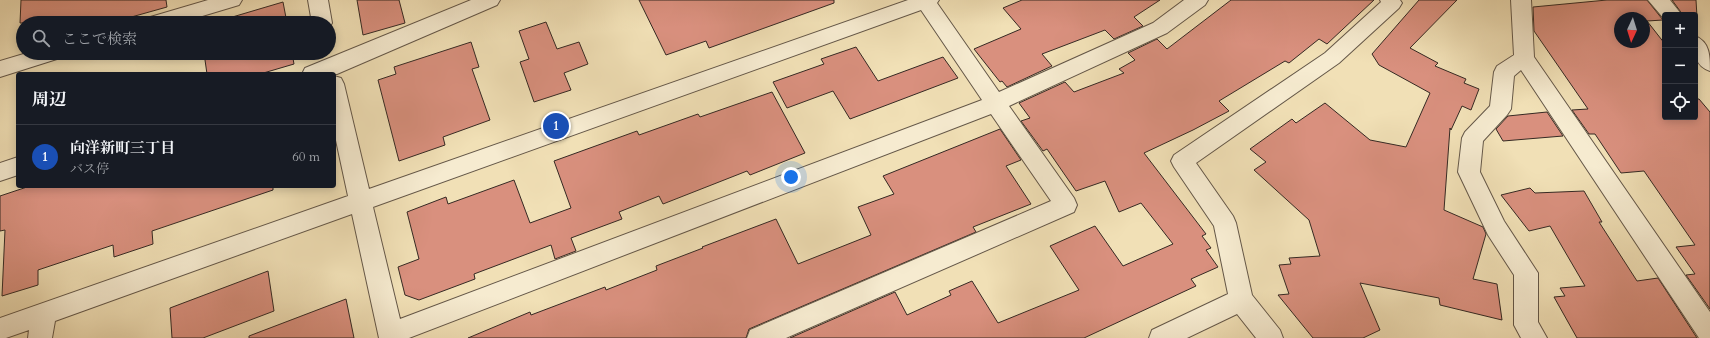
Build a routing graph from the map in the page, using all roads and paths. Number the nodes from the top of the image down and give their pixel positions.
1 (232, 0) edge
2 (318, 0) edge
3 (490, 0) edge
4 (926, 0) edge
5 (1198, 0) edge
6 (1390, 0) edge
7 (1521, 0) edge
8 (1658, 0) edge
9 (1669, 12) edge
10 (178, 16) edge
11 (321, 16) edge
12 (1698, 48) edge
13 (1524, 58) junction
14 (30, 60) edge
15 (1710, 63) edge
16 (0, 69) edge
17 (327, 71) edge
18 (996, 103) junction
19 (336, 106) edge
20 (16, 167) edge
21 (0, 172) edge
22 (361, 202) junction
23 (1241, 300) junction
24 (44, 313) junction
25 (0, 329) edge
26 (1710, 333) edge
27 (391, 336) edge
28 (40, 338) edge
29 (759, 338) edge
30 (1161, 338) edge
31 (1271, 338) edge
32 (1535, 338) edge

1 - 10 street
2 - 11 street
3 - 17 street
4 - 18 street
4 - 22 street
5 - 18 street
6 - 23 street
7 - 13 street
8 - 9 street
12 - 15 street
13 - 26 street
13 - 32 street
14 - 16 street
18 - 27 street
18 - 29 street
19 - 22 street
20 - 21 street
22 - 24 street
22 - 27 street
23 - 30 street
23 - 31 street
24 - 25 street
24 - 28 street

